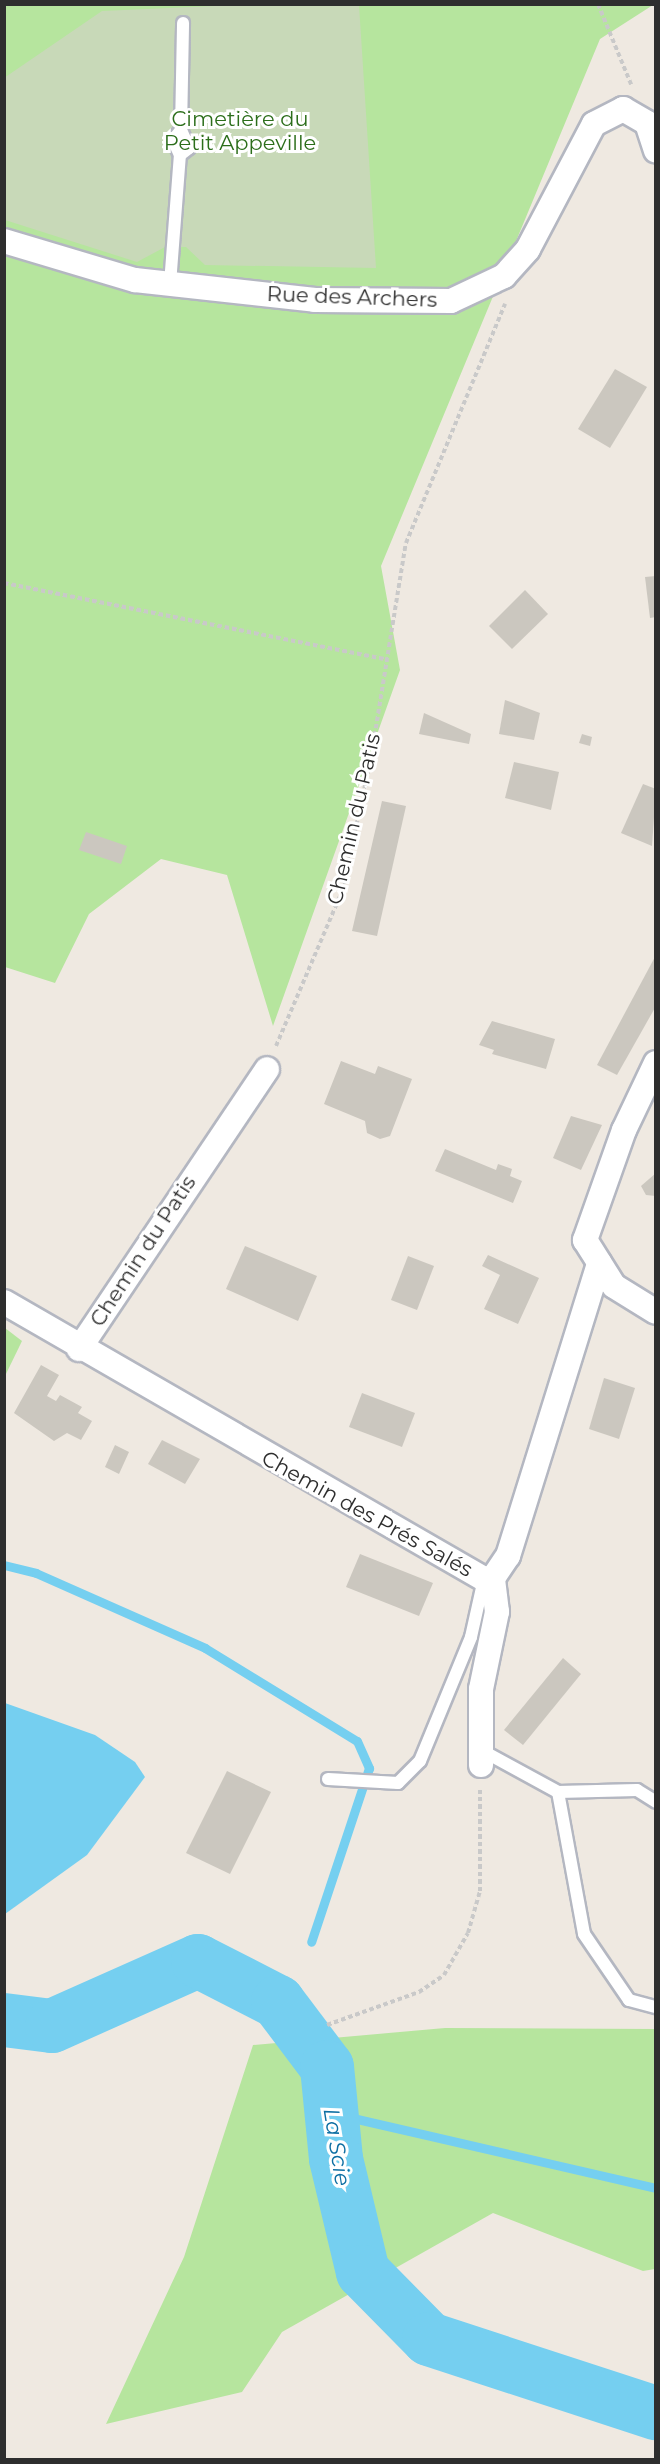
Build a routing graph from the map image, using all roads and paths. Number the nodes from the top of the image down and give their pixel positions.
1 (598, 4) edge
2 (183, 23) dead end
3 (647, 123) junction
4 (656, 151) edge
5 (4, 241) edge
6 (504, 276) junction
7 (170, 284) junction
8 (4, 583) edge
9 (385, 659) junction
10 (656, 1063) edge
11 (267, 1069) joint
12 (599, 1263) junction
13 (4, 1302) edge
14 (656, 1312) edge
15 (79, 1349) junction
16 (489, 1578) junction
17 (481, 1758) junction
18 (328, 1779) dead end
19 (558, 1792) junction
20 (656, 1802) edge
21 (656, 2007) edge
22 (327, 2025) dead end

1 - 3 path
2 - 7 lane
3 - 4 street
3 - 6 street, Rue des Archers
5 - 7 street, Rue des Archers
6 - 7 street, Rue des Archers
6 - 9 path, Chemin du Patis
8 - 9 path
9 - 11 path, Chemin du Patis
10 - 12 street
11 - 15 street, Chemin du Patis
12 - 14 street
12 - 16 street, Chemin des Prés Salés
13 - 15 street, Chemin des Prés Salés
15 - 16 street, Chemin des Prés Salés
16 - 17 street
16 - 18 lane
17 - 19 lane
17 - 22 path
19 - 20 lane
19 - 21 lane

